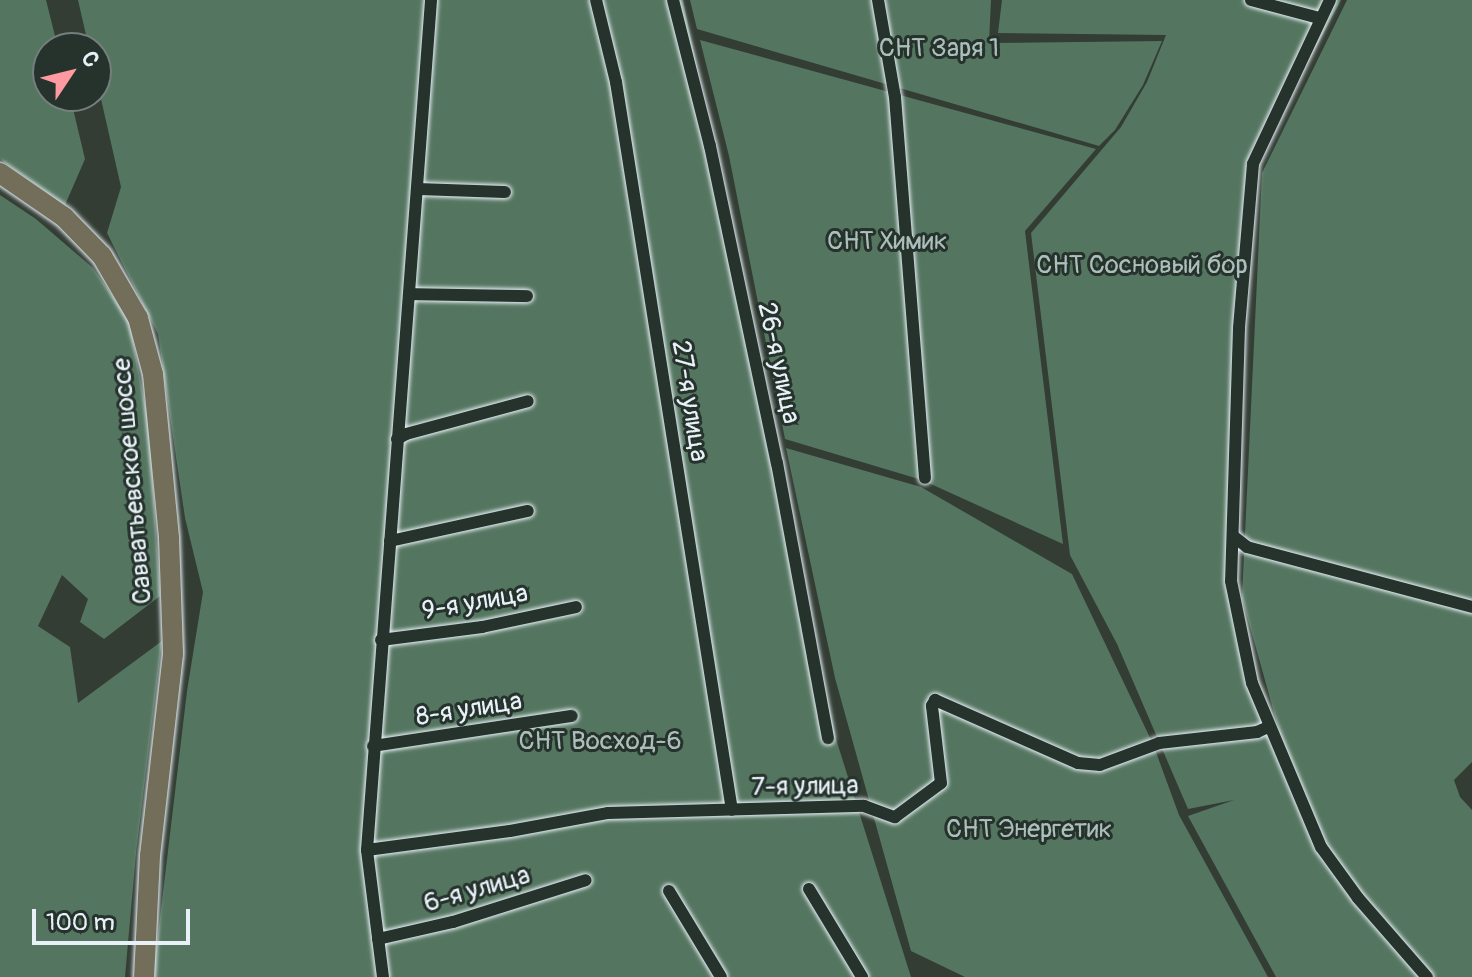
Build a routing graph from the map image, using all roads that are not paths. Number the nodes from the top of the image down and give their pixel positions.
1 (431, 0) edge
2 (596, 0) edge
3 (673, 0) edge
4 (878, 0) edge
5 (1251, 0) edge
6 (1330, 0) edge
7 (1319, 18) junction
8 (0, 173) edge
9 (417, 189) junction
10 (505, 192) dead end
11 (409, 294) junction
12 (527, 296) dead end
13 (528, 401) dead end
14 (397, 439) junction
15 (925, 478) dead end
16 (528, 511) dead end
17 (1233, 536) junction
18 (390, 541) junction
19 (576, 607) dead end
20 (1472, 607) edge
21 (381, 640) junction
22 (572, 716) dead end
23 (1268, 727) junction
24 (828, 738) dead end
25 (373, 746) junction
26 (732, 810) junction
27 (367, 850) junction
28 (586, 880) dead end
29 (809, 889) dead end
30 (669, 891) dead end
31 (378, 939) junction
32 (144, 977) edge
33 (383, 977) edge
34 (721, 977) edge
35 (862, 977) edge
36 (1427, 977) edge

1 - 9 street
2 - 26 street, 27-я улица
3 - 24 street, 26-я улица
4 - 15 street
5 - 7 street
6 - 7 street
7 - 17 street
8 - 32 main road, Савватьевское шоссе
9 - 10 street
9 - 11 street
11 - 12 street
11 - 14 street
13 - 14 street
14 - 18 street
16 - 18 street
17 - 20 street
17 - 23 street
18 - 21 street
19 - 21 street, 9-я улица
21 - 25 street
22 - 25 street, 8-я улица
23 - 26 street, 7-я улица
23 - 36 street
25 - 27 street
26 - 27 street, 7-я улица
27 - 31 street
28 - 31 street, 6-я улица
29 - 35 street
30 - 34 street
31 - 33 street

